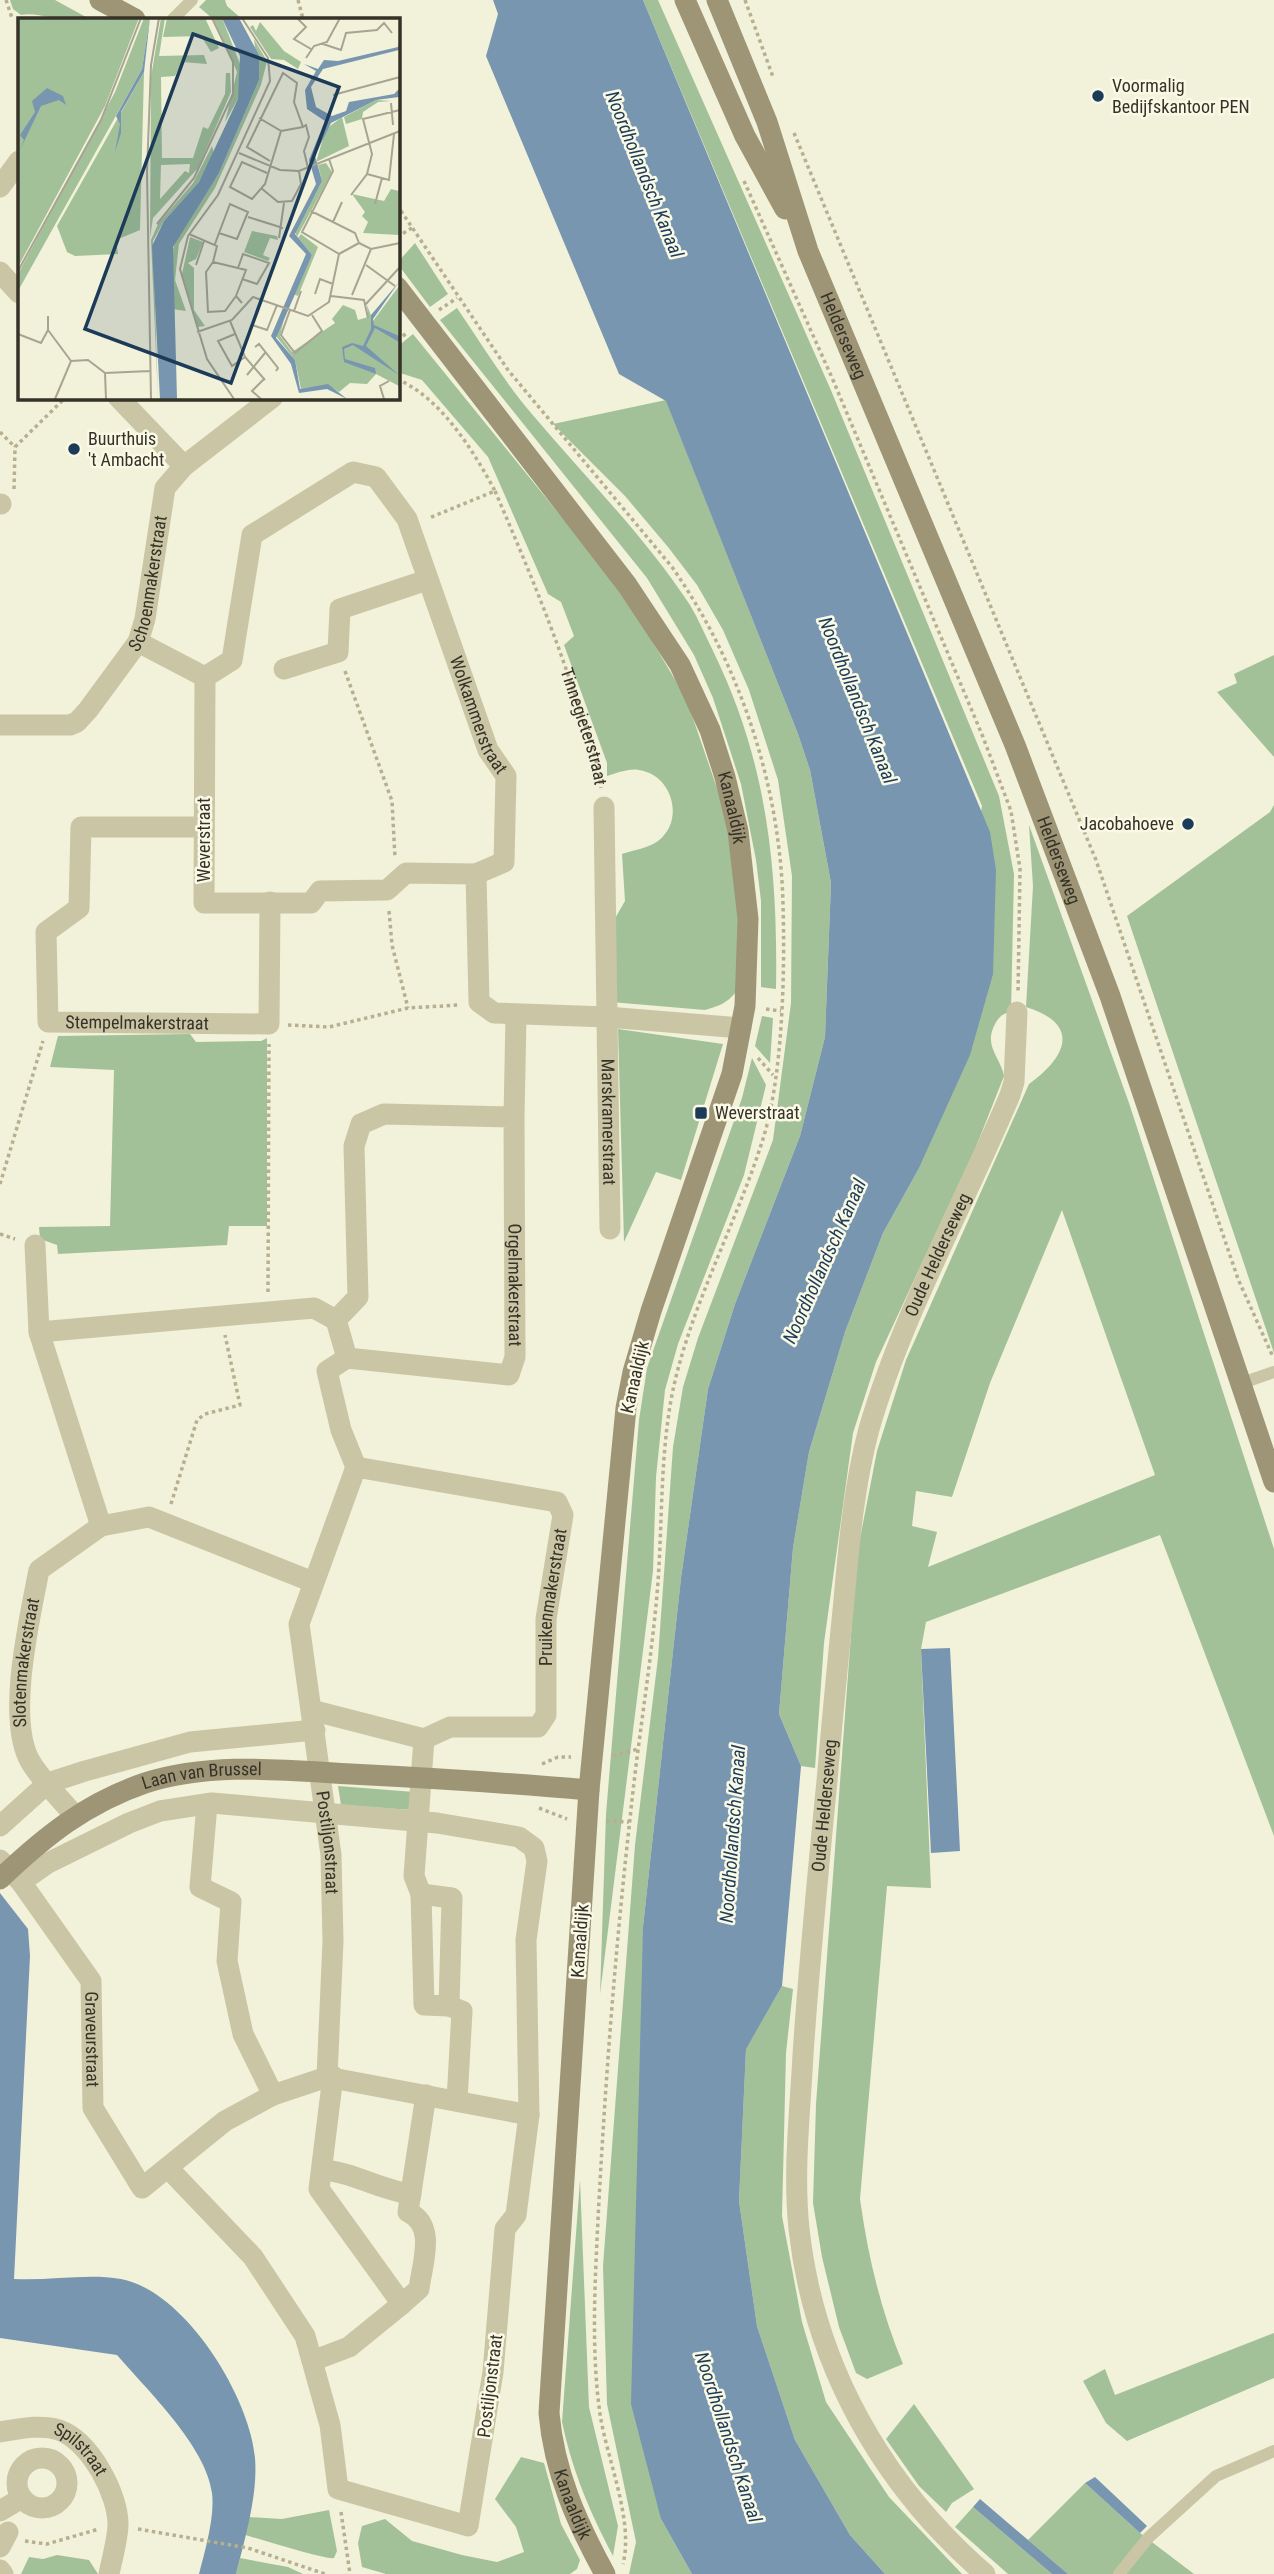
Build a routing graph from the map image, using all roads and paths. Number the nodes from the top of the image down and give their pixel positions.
1 (6, 0) edge
2 (100, 0) edge
3 (124, 0) edge
4 (191, 0) edge
5 (298, 0) edge
6 (685, 0) edge
7 (718, 0) edge
8 (744, 0) edge
9 (12, 18) dead end
10 (133, 18) edge
11 (145, 18) edge
12 (174, 18) edge
13 (303, 18) edge
14 (775, 81) dead end
15 (794, 131) dead end
16 (18, 162) edge
17 (740, 172) dead end
18 (0, 187) edge
19 (412, 228) dead end
20 (399, 236) edge
21 (808, 251) junction
22 (0, 272) edge
23 (18, 292) edge
24 (400, 295) edge
25 (399, 380) edge
26 (64, 399) edge
27 (120, 399) edge
28 (270, 399) edge
29 (0, 432) edge
30 (15, 447) junction
31 (184, 466) junction
32 (495, 491) junction
33 (1, 504) edge
34 (409, 526) junction
35 (427, 580) junction
36 (138, 642) junction
37 (338, 652) junction
38 (284, 669) dead end
39 (205, 677) junction
40 (0, 725) edge
41 (604, 807) joint
42 (204, 827) junction
43 (476, 874) junction
44 (391, 886) junction
45 (270, 902) junction
46 (479, 1002) junction
47 (408, 1008) junction
48 (1017, 1012) joint
49 (516, 1016) junction
50 (607, 1017) junction
51 (48, 1022) junction
52 (269, 1024) junction
53 (741, 1028) junction
54 (514, 1118) junction
55 (0, 1184) edge
56 (610, 1229) dead end
57 (35, 1245) dead end
58 (268, 1312) junction
59 (222, 1316) junction
60 (336, 1320) junction
61 (39, 1332) junction
62 (347, 1358) junction
63 (1274, 1359) edge
64 (1274, 1372) edge
65 (1242, 1383) junction
66 (356, 1467) junction
67 (1274, 1482) edge
68 (158, 1520) junction
69 (101, 1526) junction
70 (313, 1582) junction
71 (313, 1720) junction
72 (424, 1740) junction
73 (638, 1749) dead end
74 (592, 1758) junction
75 (534, 1767) dead end
76 (322, 1772) junction
77 (422, 1777) junction
78 (48, 1783) junction
79 (589, 1790) junction
80 (207, 1804) junction
81 (74, 1815) junction
82 (328, 1816) junction
83 (419, 1821) junction
84 (0, 1826) edge
85 (534, 1848) joint
86 (8, 1873) edge
87 (421, 1894) junction
88 (449, 2006) junction
89 (330, 2077) junction
90 (273, 2095) junction
91 (426, 2095) junction
92 (457, 2101) junction
93 (529, 2115) junction
94 (168, 2168) junction
95 (322, 2170) junction
96 (411, 2194) junction
97 (402, 2304) junction
98 (312, 2361) junction
99 (0, 2432) edge
100 (1274, 2451) edge
101 (338, 2489) junction
102 (22, 2498) dead end
103 (0, 2511) edge
104 (118, 2526) junction
105 (4, 2539) edge
106 (0, 2570) edge
107 (3, 2574) edge
108 (109, 2574) edge
109 (326, 2574) edge
110 (350, 2574) edge
111 (605, 2574) edge
112 (985, 2574) edge
113 (1119, 2574) edge

1 - 9 path
2 - 10 street
3 - 11 street
4 - 12 lane
5 - 13 path
6 - 21 street, Helderseweg
7 - 21 street, Helderseweg
8 - 14 path
15 - 63 path
16 - 18 street
17 - 48 path
19 - 20 path
21 - 65 street, Helderseweg
22 - 23 street
24 - 53 street, Kanaaldijk
25 - 32 path, Tinnegieterstraat
26 - 30 path
27 - 31 street
28 - 31 street, Schoenmakerstraat
29 - 30 path
30 - 33 path
31 - 36 street, Schoenmakerstraat
32 - 34 path
32 - 41 path, Tinnegieterstraat
34 - 35 street, Wolkammerstraat
34 - 39 street, Wolkammerstraat
35 - 37 street
35 - 43 street, Wolkammerstraat
36 - 39 street
36 - 40 street, Schoenmakerstraat
37 - 38 street
37 - 44 path
39 - 42 street, Weverstraat
41 - 50 street, Tinnegieterstraat
42 - 45 street, Weverstraat
42 - 51 street, Stempelmakerstraat
43 - 44 street, Weverstraat
43 - 46 street
44 - 45 street, Weverstraat
44 - 47 path
45 - 52 street
46 - 47 path
46 - 49 street
47 - 52 path
48 - 112 street, Oude Helderseweg
49 - 50 street
49 - 54 street, Orgelmakerstraat
50 - 53 street
50 - 56 street, Marskramerstraat
51 - 52 street, Stempelmakerstraat
51 - 55 path
52 - 58 path
53 - 74 street, Kanaaldijk
54 - 60 street
54 - 62 street, Orgelmakerstraat
57 - 61 street
58 - 59 street
58 - 60 street
59 - 61 street
59 - 68 path
60 - 62 street
61 - 69 street
62 - 66 street
64 - 65 lane
65 - 67 street, Helderseweg
66 - 70 street
66 - 72 street, Pruikenmakerstraat
68 - 69 street, Slotenmakerstraat
68 - 70 street
69 - 78 street, Slotenmakerstraat
70 - 71 street
71 - 72 street, Laan van Brussel
71 - 76 street
71 - 78 street, Laan van Brussel
72 - 77 street
73 - 74 path
74 - 75 path
74 - 79 street, Kanaaldijk
76 - 77 street, Laan van Brussel
76 - 81 street, Laan van Brussel
76 - 82 street, Postiljonstraat
77 - 79 street, Laan van Brussel
77 - 83 street
78 - 81 street, Slotenmakerstraat
78 - 84 street, Laan van Brussel
79 - 111 street, Kanaaldijk
80 - 82 street, Laan van Brussel
80 - 86 street, Laan van Brussel
80 - 90 street
81 - 86 street, Laan van Brussel
82 - 83 street, Laan van Brussel
82 - 89 street, Postiljonstraat
83 - 85 street, Laan van Brussel
83 - 87 street
85 - 93 street, Postiljonstraat
86 - 94 street, Graveurstraat
87 - 88 street
87 - 88 street
88 - 92 street
89 - 90 street, Graveurstraat
89 - 91 street
89 - 95 street, Postiljonstraat
90 - 94 street, Graveurstraat
91 - 92 street
91 - 96 street
92 - 93 street
93 - 101 street, Postiljonstraat
94 - 98 street
95 - 96 street
95 - 97 street, Postiljonstraat
96 - 97 street
97 - 98 street
98 - 101 street
99 - 104 street, Spilstraat
100 - 113 lane
101 - 110 path
102 - 103 street
104 - 105 path
104 - 108 street, Spilstraat
104 - 109 path
106 - 107 street

